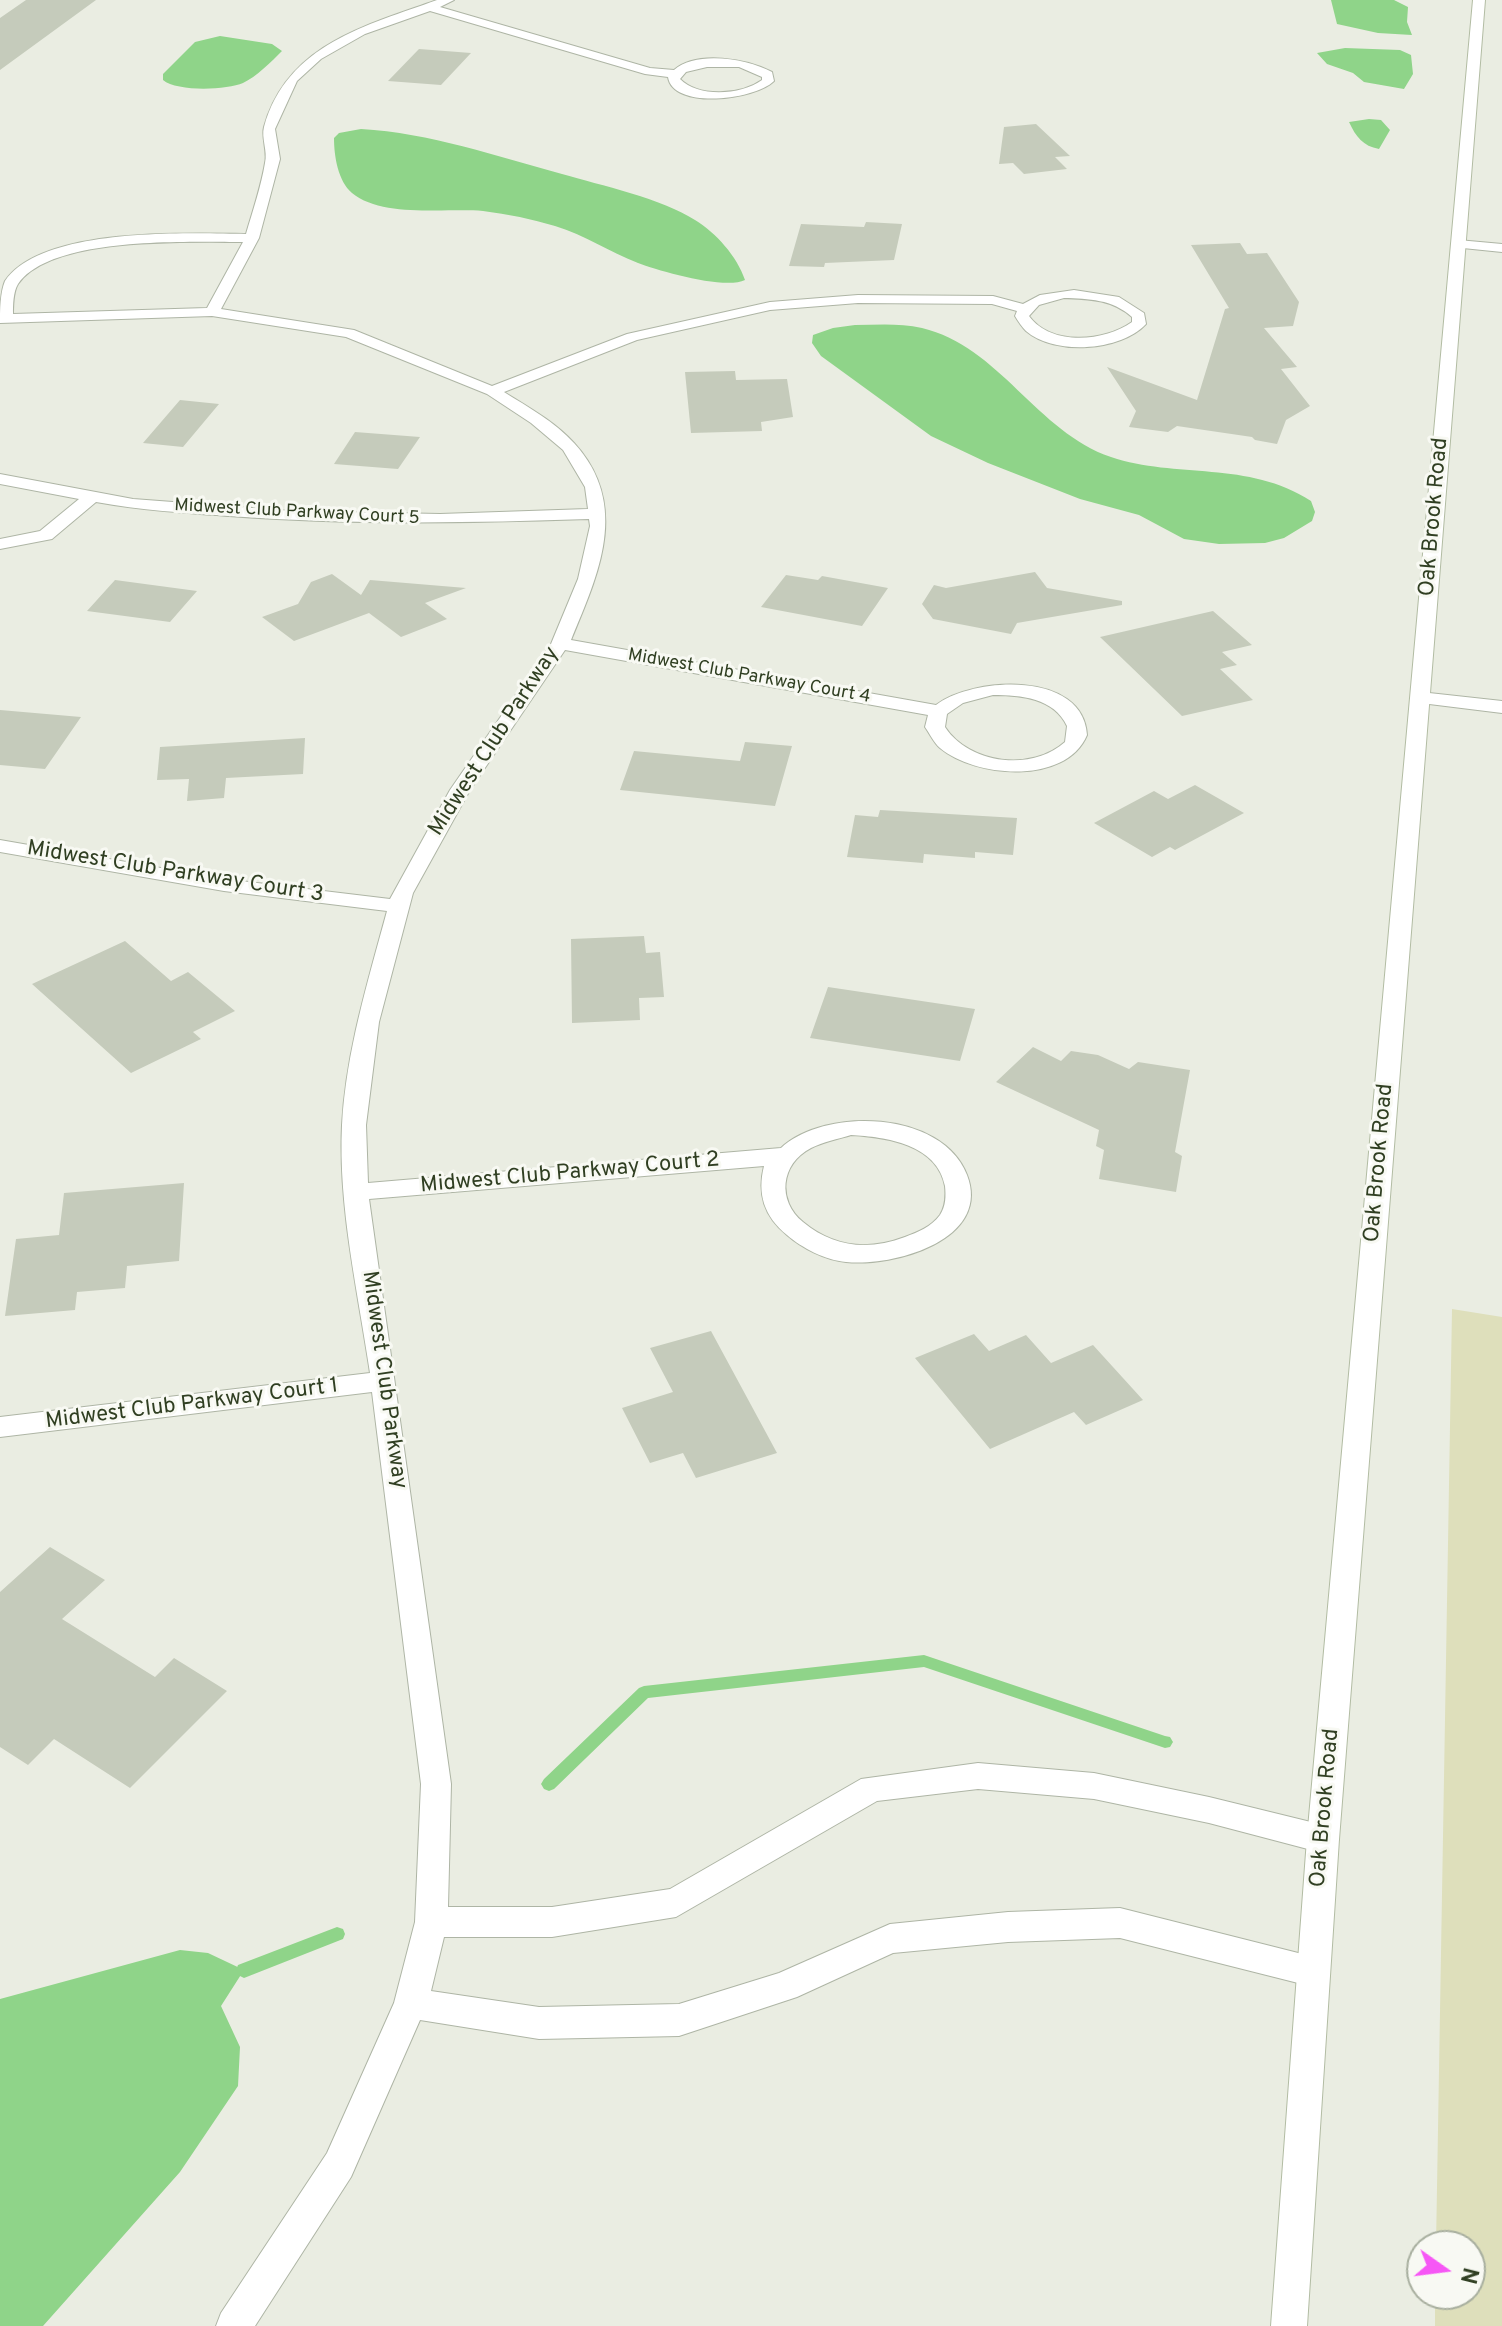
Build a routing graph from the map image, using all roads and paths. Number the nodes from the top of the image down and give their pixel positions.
1 (448, 0) edge
2 (1479, 0) edge
3 (426, 6) junction
4 (675, 74) junction
5 (252, 238) junction
6 (1458, 244) junction
7 (1502, 248) edge
8 (1025, 309) junction
9 (212, 312) junction
10 (2, 318) edge
11 (492, 391) junction
12 (0, 479) edge
13 (93, 496) junction
14 (597, 514) junction
15 (0, 544) edge
16 (560, 644) junction
17 (1420, 698) junction
18 (1502, 707) edge
19 (938, 711) junction
20 (0, 846) edge
21 (398, 906) junction
22 (784, 1156) junction
23 (356, 1192) junction
24 (384, 1381) junction
25 (0, 1427) edge
26 (1323, 1839) junction
27 (431, 1922) junction
28 (1314, 1972) junction
29 (411, 2003) junction
30 (234, 2326) edge
31 (1289, 2326) edge

1 - 3 street
2 - 6 street, Oak Brook Road
3 - 4 street
3 - 5 street
4 - 4 street
5 - 9 street
5 - 10 street
6 - 7 street
6 - 17 street, Oak Brook Road
8 - 8 street
8 - 11 street
9 - 10 street, Midwest Club Parkway
9 - 11 street, Midwest Club Parkway
11 - 14 street, Midwest Club Parkway
12 - 13 street, Midwest Club Parkway Court 5
13 - 14 street, Midwest Club Parkway Court 5
13 - 15 street
14 - 16 street, Midwest Club Parkway
16 - 19 street, Midwest Club Parkway Court 4
16 - 21 street, Midwest Club Parkway
17 - 18 street
17 - 26 street, Oak Brook Road
19 - 19 street
20 - 21 street, Midwest Club Parkway Court 3
21 - 23 street, Midwest Club Parkway
22 - 22 street
22 - 23 street, Midwest Club Parkway Court 2
23 - 24 street, Midwest Club Parkway
24 - 25 street, Midwest Club Parkway Court 1
24 - 27 street, Midwest Club Parkway
26 - 27 street
26 - 28 street, Oak Brook Road
27 - 29 street, Midwest Club Parkway
28 - 29 street
28 - 31 street, Oak Brook Road
29 - 30 street, Midwest Club Parkway

